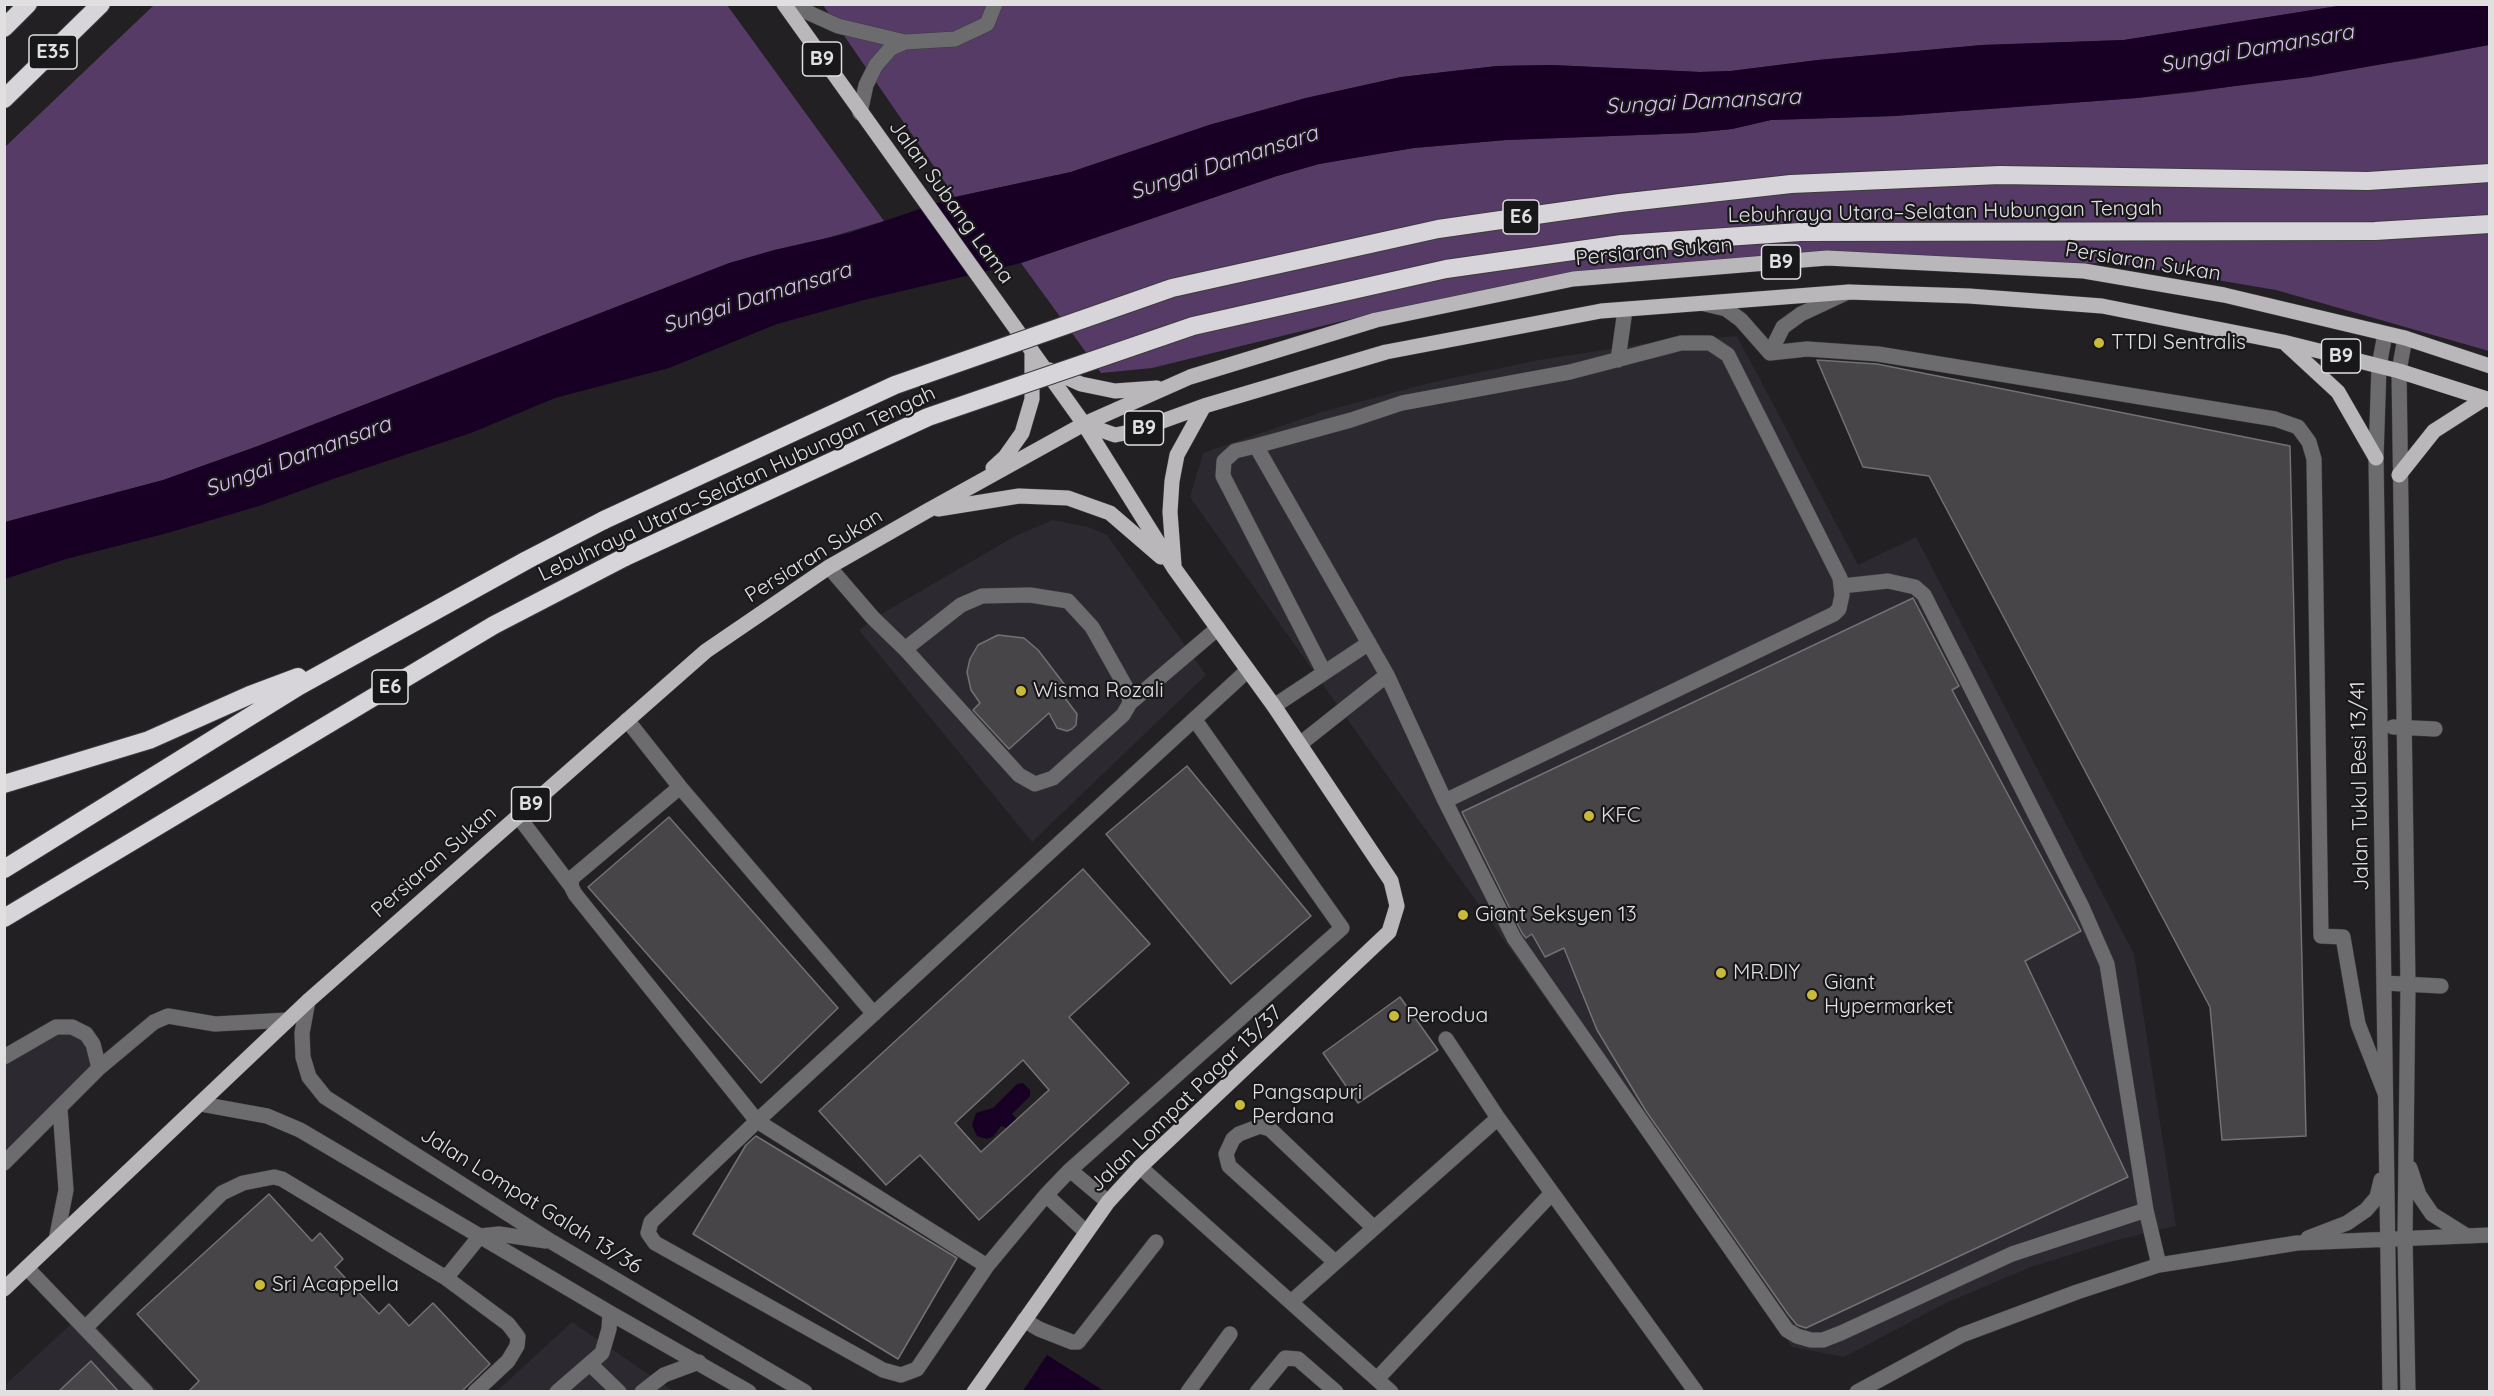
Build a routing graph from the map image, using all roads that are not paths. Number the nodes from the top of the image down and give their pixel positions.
1 (28, 4) edge
2 (101, 4) edge
3 (787, 4) edge
4 (995, 4) edge
5 (4, 28) edge
6 (905, 42) junction
7 (4, 99) edge
8 (860, 112) junction
9 (2490, 173) edge
10 (2490, 224) edge
11 (1849, 292) junction
12 (1703, 303) junction
13 (1625, 310) junction
14 (2385, 333) junction
15 (2405, 338) junction
16 (2283, 342) junction
17 (1032, 351) junction
18 (1770, 353) junction
19 (1618, 360) junction
20 (1043, 366) junction
21 (2379, 366) junction
22 (2490, 366) edge
23 (2399, 371) junction
24 (1166, 388) junction
25 (2487, 399) edge
26 (1204, 406) junction
27 (1084, 424) junction
28 (1256, 446) junction
29 (2376, 458) junction
30 (2399, 475) junction
31 (976, 484) junction
32 (927, 511) junction
33 (829, 567) junction
34 (1174, 568) junction
35 (1842, 586) junction
36 (1218, 628) junction
37 (1369, 642) junction
38 (905, 649) junction
39 (344, 660) junction
40 (1248, 670) junction
41 (1324, 672) junction
42 (1387, 675) junction
43 (1131, 703) junction
44 (1274, 706) junction
45 (627, 720) junction
46 (1195, 720) junction
47 (2381, 727) junction
48 (2403, 728) junction
49 (2435, 729) dead end
50 (1300, 744) junction
51 (4, 784) edge
52 (680, 787) junction
53 (1445, 801) junction
54 (518, 816) junction
55 (4, 869) edge
56 (571, 886) junction
57 (4, 918) edge
58 (2384, 983) junction
59 (2408, 985) junction
60 (2441, 986) dead end
61 (308, 1001) junction
62 (874, 1014) junction
63 (288, 1020) junction
64 (1446, 1039) dead end
65 (4, 1057) edge
66 (99, 1068) junction
67 (2385, 1093) junction
68 (201, 1104) junction
69 (60, 1109) junction
70 (1498, 1118) junction
71 (757, 1121) junction
72 (2406, 1157) junction
73 (4, 1162) edge
74 (2385, 1165) junction
75 (1140, 1167) junction
76 (1070, 1170) junction
77 (1552, 1193) junction
78 (1046, 1195) junction
79 (1108, 1202) junction
80 (2146, 1210) junction
81 (1374, 1228) junction
82 (1086, 1232) junction
83 (2490, 1235) edge
84 (480, 1236) junction
85 (2467, 1236) junction
86 (2406, 1237) junction
87 (2386, 1238) junction
88 (56, 1240) junction
89 (552, 1242) junction
90 (1156, 1242) dead end
91 (2297, 1243) junction
92 (1335, 1262) junction
93 (2159, 1265) junction
94 (987, 1266) junction
95 (27, 1268) junction
96 (446, 1278) junction
97 (4, 1289) edge
98 (1291, 1302) junction
99 (610, 1313) junction
100 (1024, 1320) junction
101 (85, 1328) junction
102 (1230, 1334) dead end
103 (699, 1362) junction
104 (590, 1364) junction
105 (1377, 1379) junction
106 (1329, 1389) edge
107 (146, 1392) edge
108 (475, 1392) edge
109 (557, 1392) edge
110 (619, 1392) edge
111 (642, 1392) edge
112 (749, 1392) edge
113 (806, 1392) edge
114 (974, 1392) edge
115 (1188, 1392) edge
116 (1257, 1392) edge
117 (1391, 1392) edge
118 (1696, 1392) edge
119 (1857, 1392) edge
120 (2390, 1392) edge
121 (2408, 1392) edge

1 - 5 highway
2 - 7 highway, E35
3 - 6 street
3 - 8 main road, Jalan Subang Lama / B9
4 - 6 street
6 - 8 street
8 - 17 main road, Jalan Subang Lama / B9
9 - 39 highway, Lebuhraya Utara–Selatan Hubungan Tengah / E6, bridge
10 - 57 highway, Lebuhraya Utara–Selatan Hubungan Tengah / E6, bridge
11 - 12 main road, B9
11 - 16 main road, B9
11 - 18 street
12 - 13 main road, B9
12 - 18 street
13 - 19 street
13 - 26 main road, B9
14 - 15 main road, Persiaran Sukan / B9
14 - 21 street, Jalan Tukul Besi 13/41
14 - 24 main road, Persiaran Sukan / B9
15 - 22 main road, Persiaran Sukan / B9
15 - 23 street
16 - 21 main road, B9
16 - 29 main road
17 - 20 main road, Jalan Subang Lama / B9
17 - 31 main road
18 - 67 street
19 - 28 street
19 - 35 street
20 - 24 main road
20 - 27 main road, Jalan Subang Lama / B9
21 - 23 main road, B9
21 - 29 street, Jalan Tukul Besi 13/41
23 - 25 main road, B9
23 - 30 street
24 - 27 main road, Persiaran Sukan / B9
25 - 30 main road
26 - 27 main road, B9
26 - 34 main road
27 - 31 main road, Persiaran Sukan / B9
27 - 34 main road, Jalan Subang Lama
28 - 37 street
28 - 41 street
29 - 47 street, Jalan Tukul Besi 13/41
30 - 48 street
31 - 32 main road, Persiaran Sukan / B9
32 - 33 main road, Persiaran Sukan / B9
32 - 34 main road
33 - 38 street
33 - 45 main road, Persiaran Sukan / B9
34 - 36 main road
35 - 53 street
35 - 80 street
36 - 40 main road
36 - 43 street
37 - 41 street
37 - 42 street
38 - 43 street
38 - 43 street
39 - 51 highway
39 - 55 highway
40 - 44 main road
40 - 46 street
41 - 44 street
42 - 50 street
42 - 53 street
44 - 50 main road
45 - 52 street
45 - 54 main road, Persiaran Sukan / B9
46 - 62 street
46 - 76 street
47 - 48 street
47 - 58 street, Jalan Tukul Besi 13/41
48 - 49 street
48 - 59 street
50 - 75 main road, Jalan Lompat Pagar 13/37
52 - 56 street
52 - 62 street
53 - 80 street
54 - 56 street
54 - 61 main road, Persiaran Sukan / B9
56 - 71 street
58 - 59 street
58 - 67 street, Jalan Tukul Besi 13/41
59 - 60 street
59 - 72 street
61 - 63 main road, Persiaran Sukan / B9
61 - 89 street, Jalan Lompat Galah 13/36
62 - 71 street
63 - 66 street
63 - 68 main road, Persiaran Sukan / B9
64 - 70 street
65 - 66 street
66 - 69 street
67 - 74 street, Jalan Tukul Besi 13/41
68 - 84 street
68 - 88 main road, Persiaran Sukan / B9
69 - 73 street
69 - 88 street
70 - 77 street
70 - 81 street
71 - 94 street
71 - 94 street
72 - 85 street
72 - 86 street
74 - 87 street, Jalan Tukul Besi 13/41
74 - 91 street
75 - 79 main road, Jalan Lompat Pagar 13/37
75 - 98 street
76 - 78 street
76 - 79 street
77 - 105 street
77 - 118 street
78 - 82 street
78 - 94 street
79 - 82 main road, Jalan Lompat Pagar 13/37
80 - 93 street
81 - 92 street
81 - 92 street
82 - 100 main road, Jalan Lompat Pagar 13/37
83 - 85 street
84 - 89 street
84 - 96 street
84 - 99 street
85 - 86 street
86 - 87 street
86 - 121 street
87 - 91 street
87 - 120 street, Jalan Tukul Besi 13/41
88 - 95 main road, Persiaran Sukan / B9
89 - 113 street, Jalan Lompat Galah 13/36
90 - 100 street
91 - 93 street
92 - 98 street
93 - 119 street
95 - 97 main road, Persiaran Sukan / B9
95 - 101 street
96 - 101 street
96 - 108 street
98 - 105 street
99 - 103 street
99 - 104 street
100 - 114 main road, Jalan Lompat Pagar 13/37
101 - 107 street
102 - 115 street
103 - 111 street
103 - 112 street
104 - 109 street
104 - 110 street
105 - 117 street
106 - 116 street

